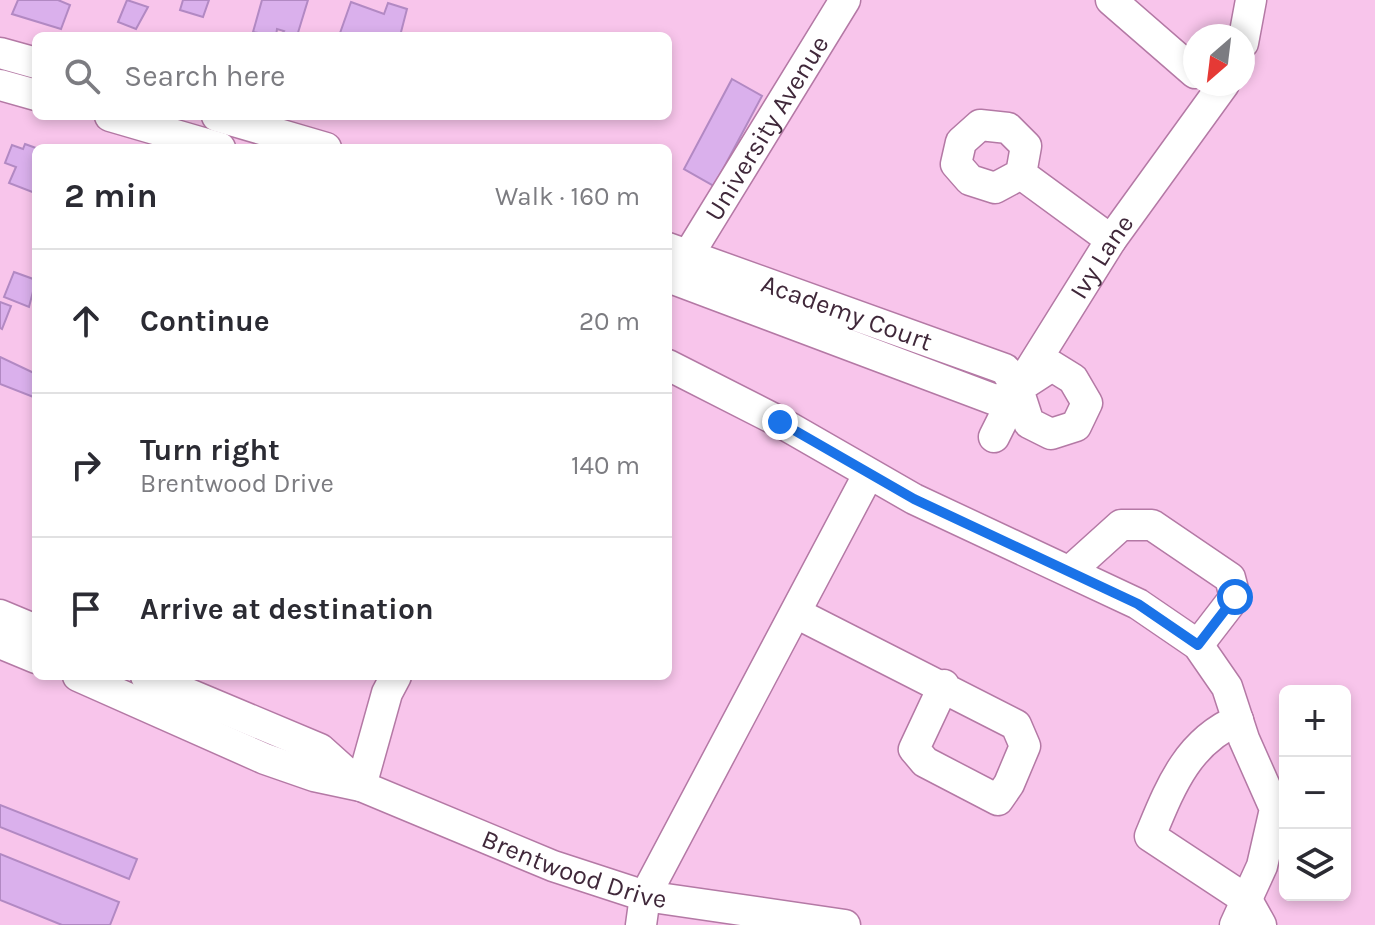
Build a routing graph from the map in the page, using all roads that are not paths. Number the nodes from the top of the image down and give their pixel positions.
1 (845, 0) edge
2 (1111, 0) edge
3 (1251, 0) edge
4 (1247, 24) edge
5 (0, 53) edge
6 (32, 62) edge
7 (1183, 63) edge
8 (0, 85) edge
9 (32, 94) edge
10 (1211, 96) edge
11 (124, 120) edge
12 (231, 120) edge
13 (206, 144) edge
14 (312, 144) edge
15 (1021, 174) dead end
16 (1111, 240) junction
17 (678, 251) edge
18 (672, 279) edge
19 (672, 367) edge
20 (1018, 389) junction
21 (994, 437) dead end
22 (868, 475) junction
23 (1070, 571) junction
24 (796, 613) junction
25 (0, 615) edge
26 (32, 628) edge
27 (0, 643) edge
28 (1198, 645) junction
29 (32, 656) edge
30 (87, 680) edge
31 (156, 680) edge
32 (394, 680) edge
33 (944, 685) dead end
34 (1238, 720) junction
35 (361, 786) junction
36 (643, 911) edge
37 (1248, 917) edge
38 (845, 925) edge

1 - 17 street, University Avenue
2 - 7 street
3 - 4 street
5 - 6 street
8 - 9 street
10 - 16 street, Ivy Lane
11 - 13 street
12 - 14 street
15 - 16 street
16 - 20 street, Ivy Lane
17 - 20 street, Academy Court
18 - 20 street, Academy Court
19 - 22 street
20 - 21 street, Ivy Lane
22 - 23 street
22 - 24 street
23 - 28 street
23 - 28 street
24 - 33 street
24 - 36 street
25 - 26 street
27 - 29 street
28 - 34 street
30 - 35 street, Brentwood Drive
31 - 35 street, Brentwood Drive
32 - 35 street
34 - 37 street
34 - 37 street
35 - 36 street, Brentwood Drive
36 - 38 street, Brentwood Drive

